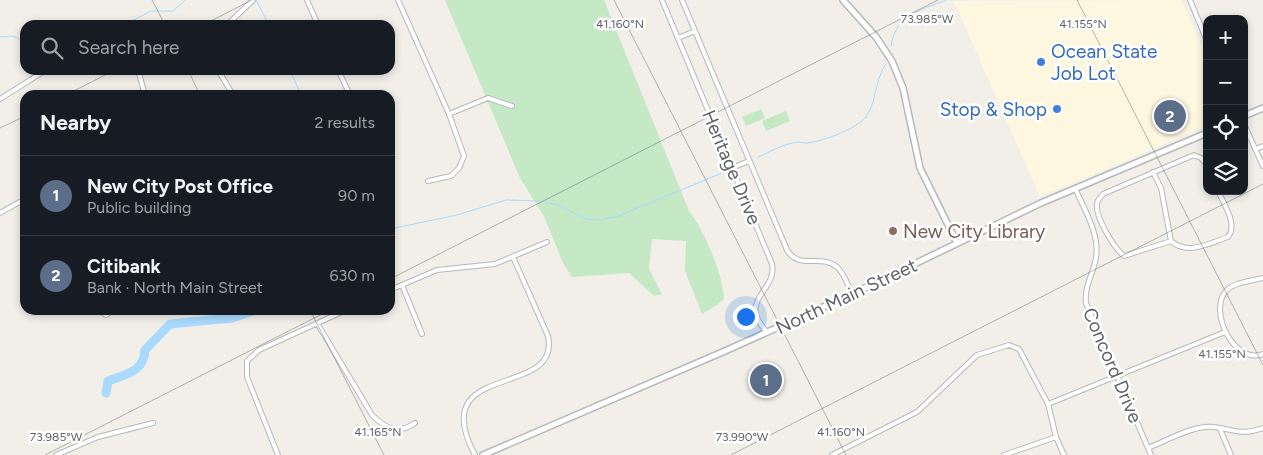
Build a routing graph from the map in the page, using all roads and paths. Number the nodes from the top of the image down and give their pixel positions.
1 (253, 0) edge
2 (307, 0) edge
3 (398, 0) edge
4 (662, 0) edge
5 (682, 0) edge
6 (842, 0) edge
7 (1190, 0) edge
8 (232, 20) edge
9 (316, 20) edge
10 (695, 31) junction
11 (1203, 31) edge
12 (678, 38) junction
13 (38, 75) edge
14 (139, 75) edge
15 (221, 75) edge
16 (340, 75) edge
17 (144, 90) edge
18 (230, 90) edge
19 (348, 90) edge
20 (0, 100) edge
21 (512, 106) dead end
22 (1263, 108) edge
23 (449, 114) junction
24 (1248, 114) edge
25 (1248, 132) edge
26 (1203, 134) edge
27 (1263, 146) edge
28 (1256, 149) junction
29 (1203, 160) edge
30 (749, 161) junction
31 (1263, 166) edge
32 (732, 168) junction
33 (1153, 172) junction
34 (428, 181) dead end
35 (1075, 188) junction
36 (1220, 195) edge
37 (20, 202) edge
38 (0, 213) edge
39 (1105, 228) junction
40 (1094, 234) junction
41 (1171, 241) junction
42 (547, 242) dead end
43 (957, 243) junction
44 (513, 257) junction
45 (1263, 278) edge
46 (402, 285) junction
47 (395, 288) edge
48 (852, 294) junction
49 (335, 315) edge
50 (317, 323) junction
51 (768, 332) junction
52 (1225, 332) junction
53 (422, 334) dead end
54 (1263, 354) edge
55 (1117, 375) junction
56 (1048, 404) junction
57 (153, 423) dead end
58 (414, 423) dead end
59 (1263, 428) edge
60 (1220, 429) junction
61 (1056, 437) junction
62 (1148, 448) junction
63 (56, 455) edge
64 (278, 455) edge
65 (475, 455) edge
66 (483, 455) edge
67 (832, 455) edge
68 (1004, 455) edge
69 (1064, 455) edge
70 (1151, 455) edge
71 (1231, 455) edge

1 - 8 street
2 - 9 street
3 - 23 street
4 - 12 street, Heritage Drive
5 - 10 street, Heritage Drive
6 - 43 street
7 - 11 street
10 - 12 street
10 - 30 street, Heritage Drive
12 - 32 street, Heritage Drive
13 - 20 street
14 - 17 street
15 - 18 street
16 - 19 street
21 - 23 street
22 - 24 street
23 - 34 street
25 - 28 street
26 - 35 street, North Main Street
27 - 28 street
28 - 31 street
29 - 33 street
30 - 32 street
30 - 48 street, Heritage Drive
32 - 51 street, Heritage Drive
33 - 39 street
33 - 41 street
35 - 40 street, Concord Drive
35 - 43 street, North Main Street
36 - 41 street
37 - 38 street
39 - 40 street
39 - 41 street
40 - 55 street, Concord Drive
42 - 44 street
43 - 48 street, North Main Street
44 - 46 street
44 - 65 street
45 - 52 street
46 - 47 street
46 - 53 street
48 - 51 street, North Main Street
49 - 50 street
50 - 58 street
50 - 64 street
51 - 66 street, North Main Street
52 - 54 street
52 - 55 street
55 - 56 street
55 - 62 street, Concord Drive
56 - 61 street
56 - 67 street
57 - 63 street
59 - 60 street
60 - 62 street
60 - 71 street
61 - 68 street
61 - 69 street
62 - 70 street, Concord Drive

